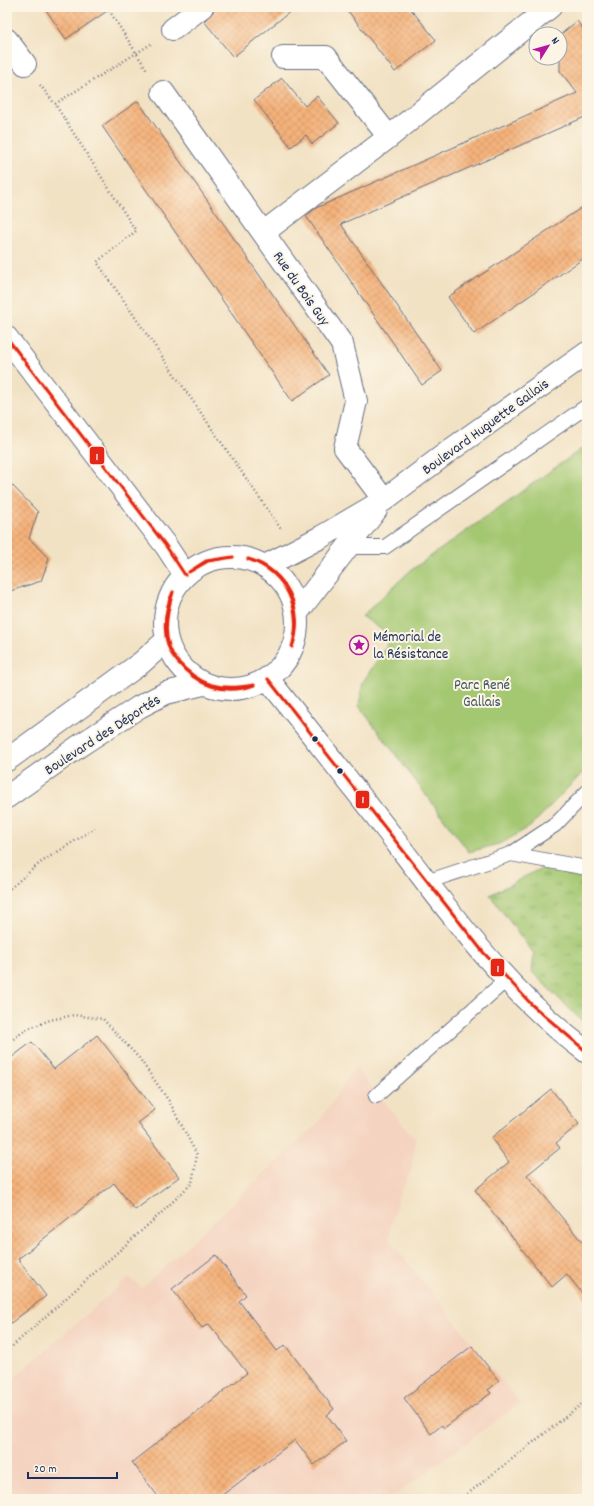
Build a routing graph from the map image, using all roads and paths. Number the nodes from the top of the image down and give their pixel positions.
1 (107, 7) edge
2 (202, 7) edge
3 (550, 7) edge
4 (173, 29) joint
5 (7, 40) edge
6 (136, 54) junction
7 (283, 56) dead end
8 (25, 64) dead end
9 (163, 92) joint
10 (389, 137) junction
11 (264, 232) junction
12 (7, 338) edge
13 (587, 353) edge
14 (587, 406) edge
15 (384, 500) junction
16 (348, 546) junction
17 (296, 550) junction
18 (265, 566) junction
19 (185, 575) junction
20 (297, 613) junction
21 (167, 640) junction
22 (268, 679) junction
23 (203, 684) junction
24 (7, 760) edge
25 (587, 792) edge
26 (7, 797) edge
27 (95, 828) dead end
28 (511, 854) junction
29 (587, 868) edge
30 (426, 882) junction
31 (7, 891) edge
32 (506, 980) junction
33 (7, 1044) edge
34 (587, 1052) edge
35 (376, 1096) dead end
36 (7, 1351) edge
37 (587, 1400) edge
38 (461, 1499) edge

1 - 6 path
2 - 4 street
3 - 10 street
4 - 6 path
5 - 8 street
6 - 9 path
6 - 17 path
7 - 10 street
9 - 11 street, Rue du Bois Guy
10 - 11 street
11 - 15 street, Rue du Bois Guy
12 - 19 street
13 - 15 street, Boulevard Huguette Gallais
14 - 16 lane
15 - 16 street, Boulevard Huguette Gallais
15 - 17 street, Boulevard Huguette Gallais
16 - 20 street, Boulevard Huguette Gallais
17 - 18 street, Boulevard Huguette Gallais
18 - 19 street
18 - 20 street
19 - 21 street
20 - 22 street
21 - 23 street
21 - 24 street, Boulevard des Déportés
22 - 23 street
22 - 30 street
23 - 26 street, Boulevard des Déportés
25 - 28 lane
27 - 31 path
28 - 29 lane
28 - 30 lane
30 - 32 street
32 - 34 street
32 - 35 lane
33 - 36 path
37 - 38 path

